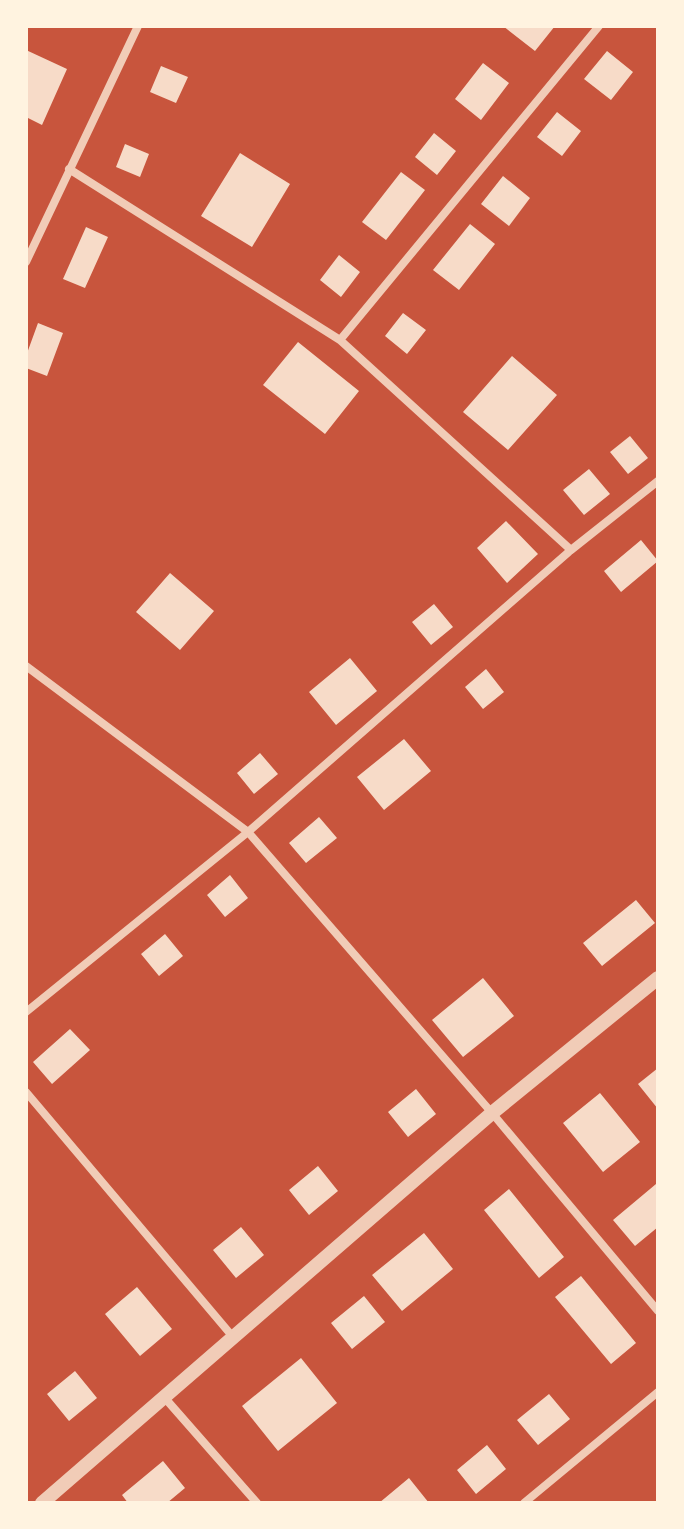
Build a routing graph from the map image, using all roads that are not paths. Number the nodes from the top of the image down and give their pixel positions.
1 (138, 26) edge
2 (599, 26) edge
3 (69, 169) junction
4 (26, 262) edge
5 (340, 340) junction
6 (658, 481) edge
7 (571, 550) junction
8 (26, 666) edge
9 (248, 832) junction
10 (658, 978) edge
11 (26, 1012) edge
12 (26, 1092) edge
13 (492, 1113) junction
14 (658, 1311) edge
15 (233, 1337) junction
16 (658, 1392) edge
17 (164, 1397) junction
18 (42, 1503) edge
19 (257, 1503) edge
20 (524, 1503) edge

1 - 3 street
2 - 5 street
3 - 4 street
3 - 5 street
5 - 7 street
6 - 7 street
7 - 9 street
8 - 9 street
9 - 11 street
9 - 13 street
10 - 13 street
12 - 15 street
13 - 14 street
13 - 15 street
15 - 17 street
16 - 20 street
17 - 18 street
17 - 19 street

